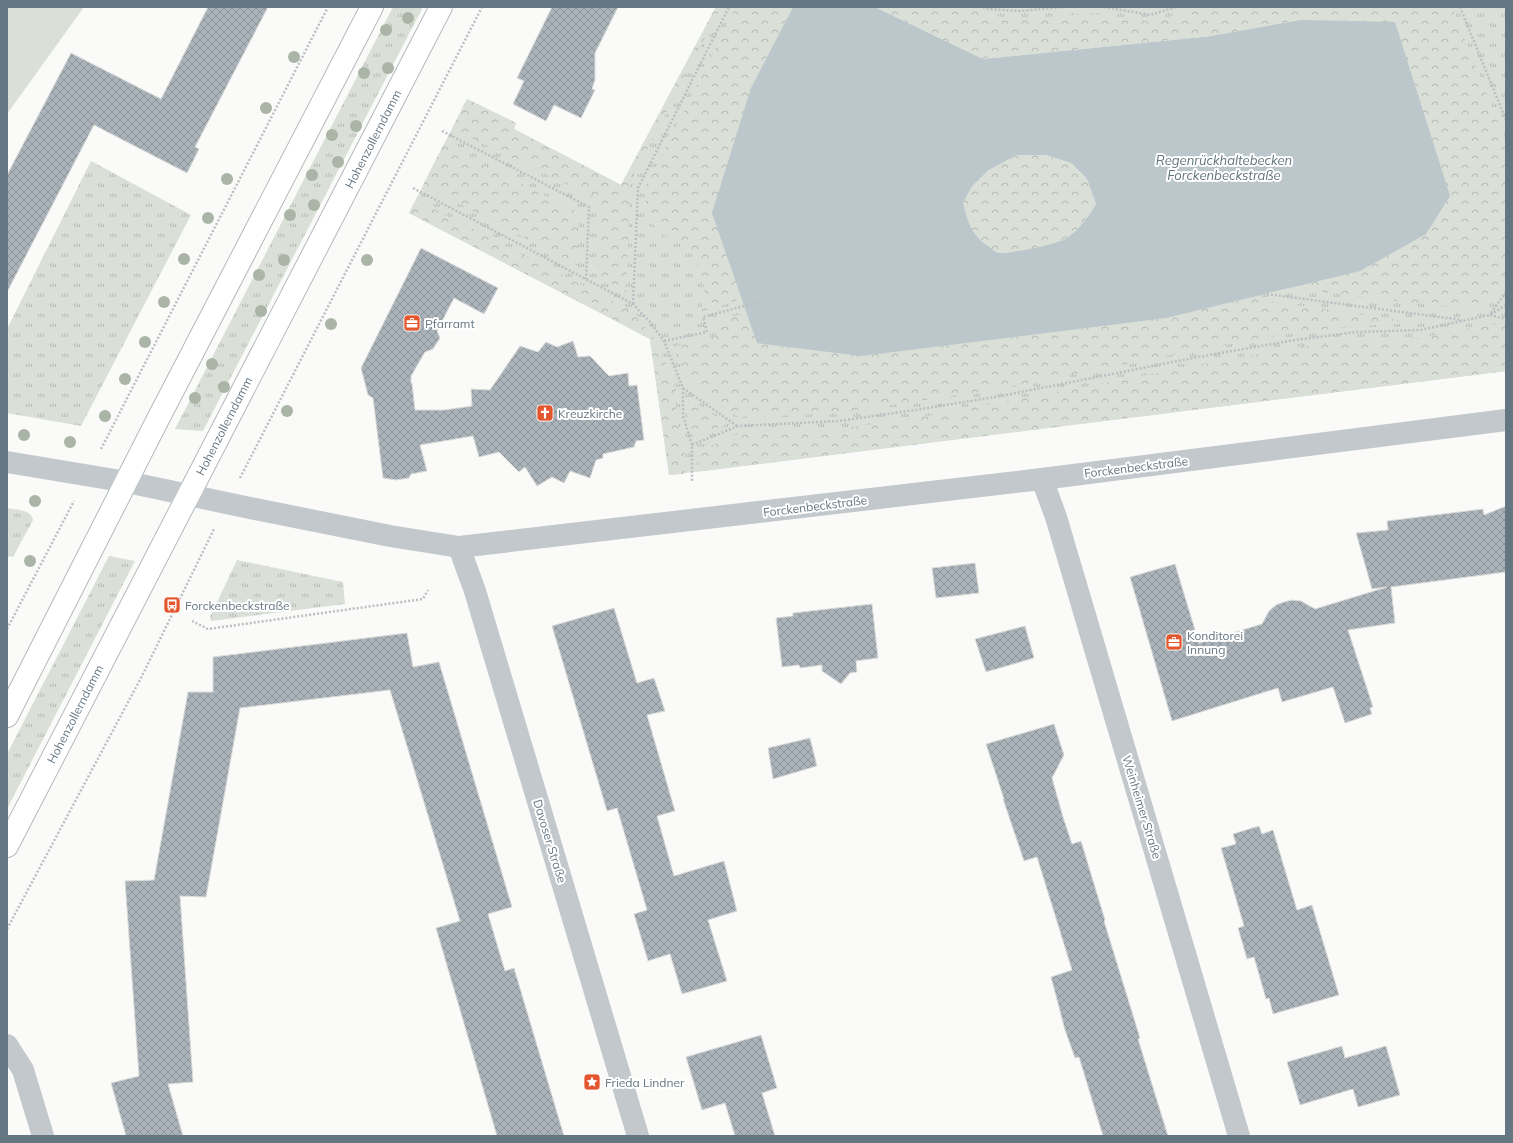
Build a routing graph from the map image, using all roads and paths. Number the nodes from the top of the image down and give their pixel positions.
1 (328, 7) edge
2 (372, 7) edge
3 (441, 7) edge
4 (482, 7) edge
5 (729, 7) edge
6 (983, 7) edge
7 (1063, 7) edge
8 (1104, 7) edge
9 (1176, 7) edge
10 (1460, 7) edge
11 (1506, 120) edge
12 (442, 131) dead end
13 (413, 188) dead end
14 (586, 279) junction
15 (1506, 292) edge
16 (1267, 294) dead end
17 (763, 301) dead end
18 (632, 304) junction
19 (1506, 305) edge
20 (1490, 315) junction
21 (1506, 319) edge
22 (1465, 320) junction
23 (664, 341) junction
24 (683, 388) junction
25 (1506, 420) edge
26 (113, 422) dead end
27 (738, 426) junction
28 (260, 436) dead end
29 (692, 446) junction
30 (7, 462) edge
31 (1042, 479) junction
32 (692, 481) dead end
33 (127, 482) junction
34 (189, 494) junction
35 (50, 544) dead end
36 (458, 547) junction
37 (194, 570) dead end
38 (428, 590) dead end
39 (192, 621) dead end
40 (7, 629) edge
41 (7, 716) edge
42 (7, 846) edge
43 (7, 929) edge
44 (7, 1045) edge
45 (43, 1136) edge
46 (638, 1136) edge
47 (1239, 1136) edge

1 - 26 path
2 - 33 main road
3 - 34 main road, Hohenzollerndamm
4 - 28 path
5 - 18 path
6 - 7 path
8 - 9 path
10 - 11 path
12 - 14 path
13 - 14 path
14 - 18 path
15 - 20 path
16 - 22 path
17 - 23 path
18 - 23 path
19 - 20 path
20 - 21 path
20 - 22 path
22 - 27 path
23 - 24 path
24 - 27 path
24 - 29 path
25 - 31 street, Forckenbeckstraße
27 - 29 path
29 - 32 path
30 - 33 street, Forckenbeckstraße
31 - 36 street, Forckenbeckstraße
31 - 47 street, Weinheimer Straße
33 - 34 street, Forckenbeckstraße
33 - 41 main road
34 - 36 street, Forckenbeckstraße
34 - 42 main road, Hohenzollerndamm
35 - 40 path
36 - 46 street, Davoser Straße
37 - 43 path
38 - 39 path
44 - 45 street

